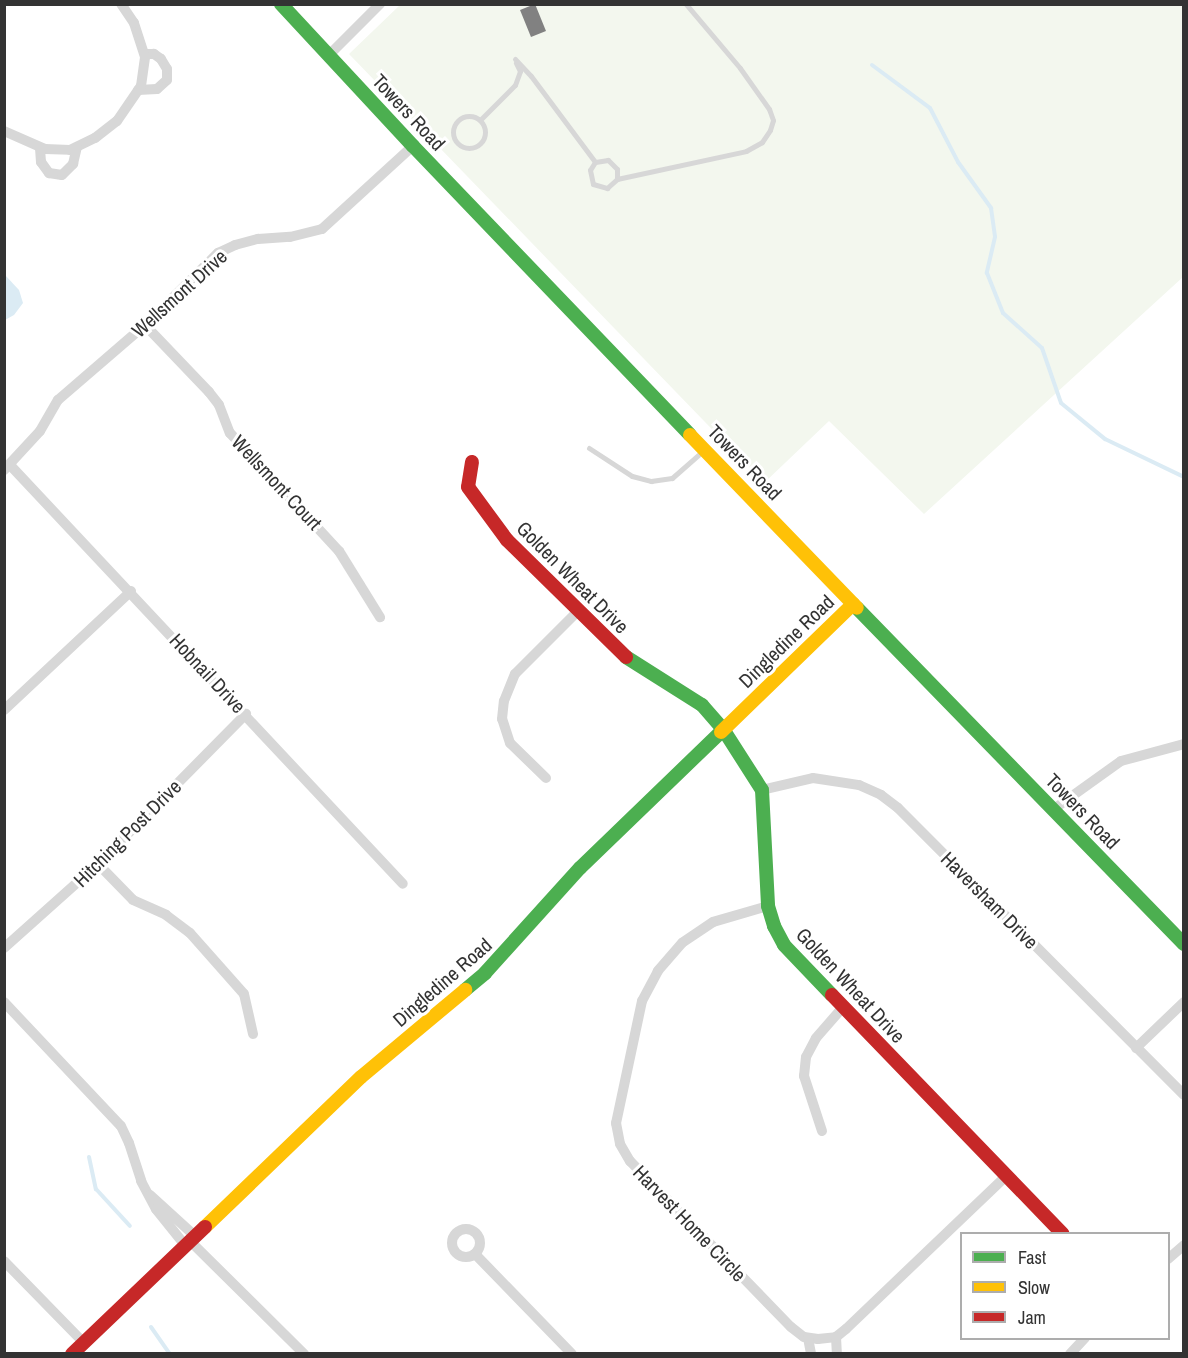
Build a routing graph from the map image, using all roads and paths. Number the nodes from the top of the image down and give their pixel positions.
1 (121, 4) edge
2 (281, 4) edge
3 (380, 4) edge
4 (686, 4) edge
5 (145, 54) junction
6 (330, 54) junction
7 (138, 90) junction
8 (480, 120) junction
9 (4, 130) edge
10 (413, 146) junction
11 (77, 147) junction
12 (40, 148) junction
13 (595, 162) junction
14 (617, 179) junction
15 (145, 325) junction
16 (589, 448) dead end
17 (705, 449) junction
18 (472, 462) dead end
19 (7, 467) edge
20 (131, 591) junction
21 (853, 604) junction
22 (577, 612) junction
23 (380, 617) dead end
24 (4, 710) edge
25 (246, 714) junction
26 (723, 729) junction
27 (1184, 744) edge
28 (546, 778) dead end
29 (762, 790) junction
30 (1054, 809) junction
31 (98, 864) junction
32 (403, 884) dead end
33 (768, 906) junction
34 (1184, 944) edge
35 (4, 948) edge
36 (4, 1002) edge
37 (1184, 1002) edge
38 (843, 1007) junction
39 (253, 1034) dead end
40 (1136, 1048) junction
41 (1184, 1095) edge
42 (822, 1131) dead end
43 (1005, 1176) junction
44 (1062, 1232) edge
45 (189, 1240) junction
46 (1184, 1245) edge
47 (475, 1254) dead end
48 (1170, 1257) edge
49 (4, 1261) edge
50 (836, 1337) junction
51 (808, 1338) junction
52 (1083, 1340) edge
53 (83, 1342) junction
54 (72, 1353) edge
55 (304, 1353) edge
56 (572, 1353) edge
57 (811, 1353) edge
58 (837, 1353) edge
59 (1070, 1353) edge

1 - 5 street
2 - 6 street, Towers Road
3 - 6 street
4 - 14 lane
5 - 7 street
5 - 7 street
6 - 10 street, Towers Road
7 - 11 street
8 - 8 lane
8 - 13 lane
9 - 12 street
10 - 15 street, Wellsmont Drive
10 - 17 street, Towers Road
11 - 12 street
11 - 12 street
13 - 14 lane
13 - 14 lane
15 - 19 street, Wellsmont Drive
15 - 23 street, Wellsmont Court
16 - 17 lane
17 - 21 street, Towers Road
18 - 22 street, Golden Wheat Drive
19 - 20 street, Hobnail Drive
20 - 24 street
20 - 25 street, Hobnail Drive
21 - 26 street, Dingledine Road
21 - 30 street, Towers Road
22 - 26 street, Golden Wheat Drive
22 - 28 street
25 - 31 street, Hitching Post Drive
25 - 32 street, Hobnail Drive
26 - 29 street, Golden Wheat Drive
26 - 45 street, Dingledine Road
27 - 30 street
29 - 33 street, Golden Wheat Drive
29 - 40 street, Haversham Drive
30 - 34 street, Towers Road
31 - 35 street, Hitching Post Drive
31 - 39 street
33 - 38 street, Golden Wheat Drive
33 - 51 street, Harvest Home Circle
36 - 45 street
37 - 40 street
38 - 42 street
38 - 43 street, Golden Wheat Drive
40 - 41 street, Haversham Drive
43 - 44 street, Golden Wheat Drive
43 - 50 street
45 - 53 street, Dingledine Road
45 - 55 street
46 - 48 street
47 - 56 street
49 - 53 street
50 - 51 street
50 - 58 street
51 - 57 street
52 - 59 street
53 - 54 street, Dingledine Road

